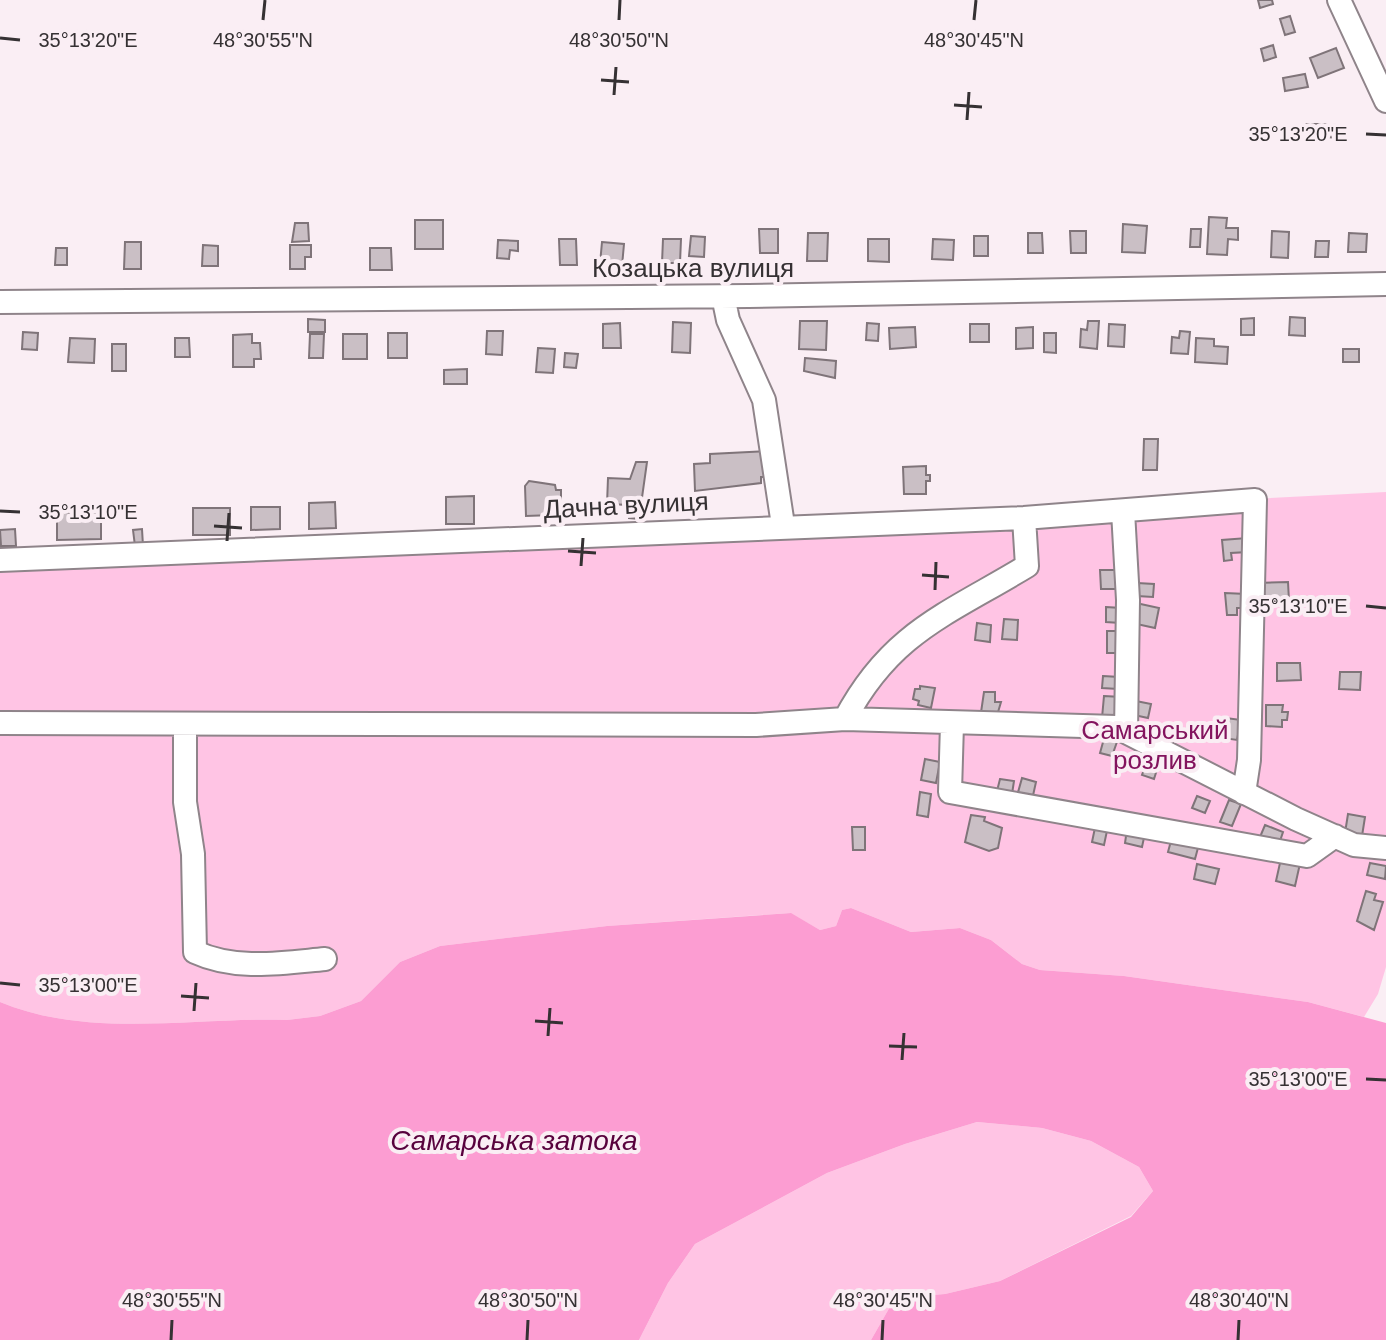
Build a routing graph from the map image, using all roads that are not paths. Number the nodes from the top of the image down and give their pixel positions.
1 (1339, 0) edge
2 (1377, 59) edge
3 (1386, 101) edge
4 (1386, 284) edge
5 (723, 296) junction
6 (0, 302) edge
7 (1123, 511) junction
8 (1024, 518) junction
9 (783, 525) junction
10 (0, 560) edge
11 (845, 719) junction
12 (0, 723) edge
13 (185, 724) junction
14 (952, 724) junction
15 (1126, 732) junction
16 (1244, 793) junction
17 (1335, 836) junction
18 (1386, 848) edge
19 (325, 959) dead end

1 - 2 street
2 - 3 street
4 - 5 street, Козацька вулиця
5 - 6 street, Козацька вулиця
5 - 9 street
7 - 8 street, Дачна вулиця
7 - 15 street
7 - 16 street, Дачна вулиця
8 - 9 street, Дачна вулиця
8 - 11 street
9 - 10 street, Дачна вулиця
11 - 13 street
11 - 14 street
12 - 13 street
13 - 19 street
14 - 15 street
14 - 17 street
15 - 16 street
16 - 17 street
17 - 18 street

